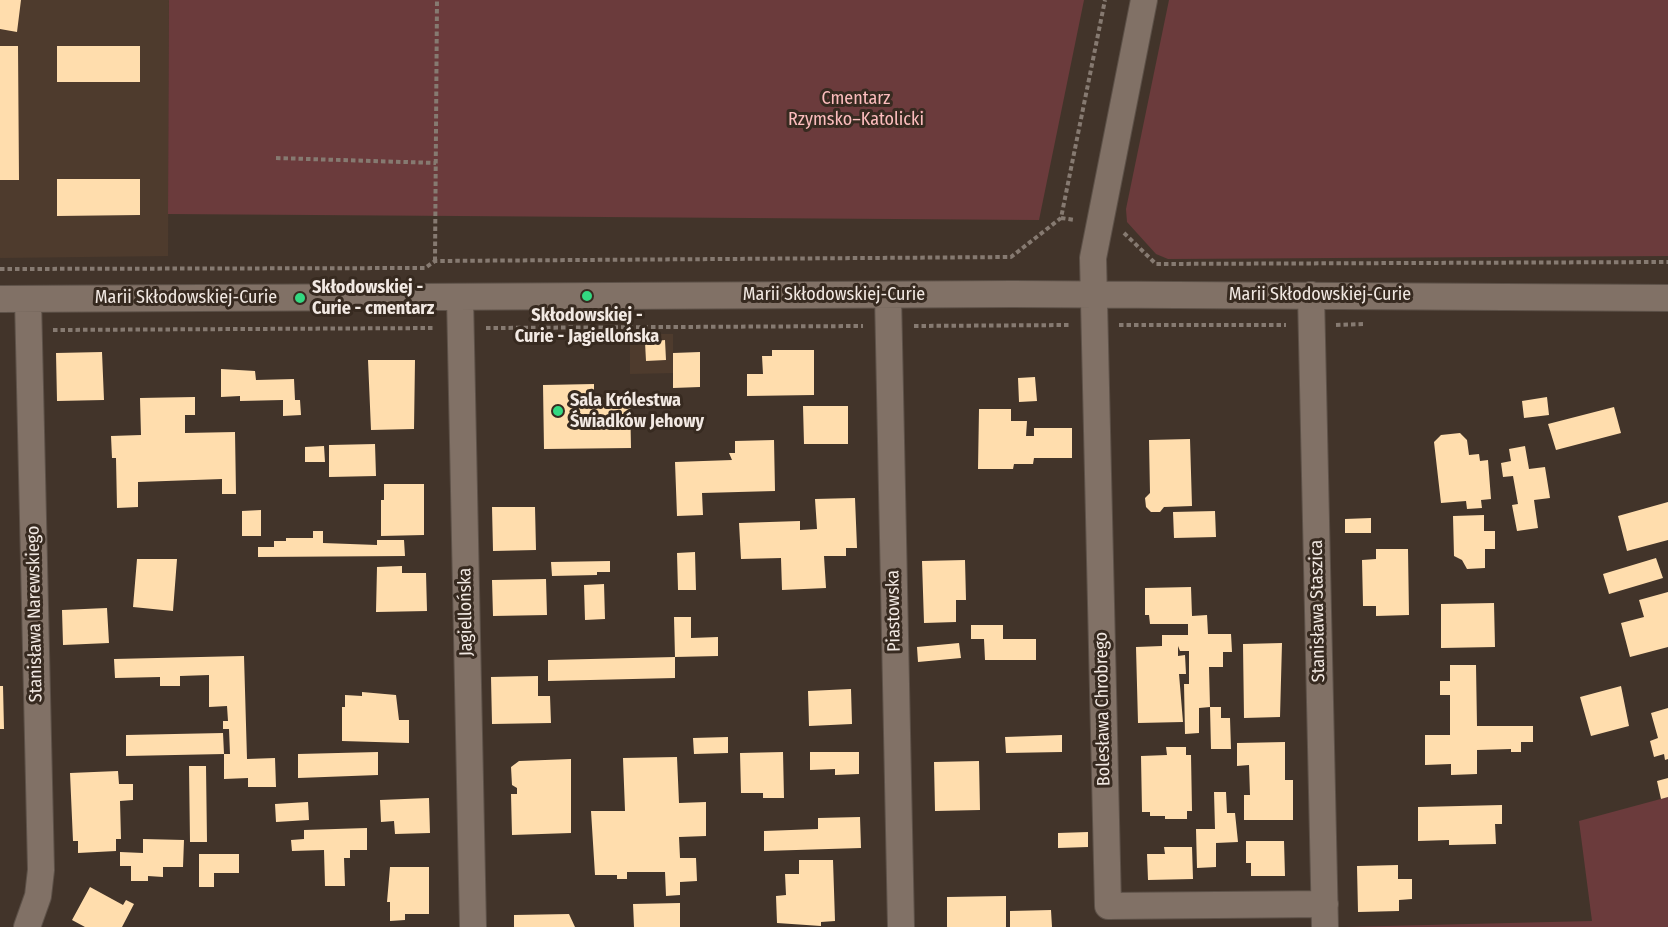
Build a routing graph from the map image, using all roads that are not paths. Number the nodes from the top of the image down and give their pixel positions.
1 (1144, 0) edge
2 (888, 295) junction
3 (1094, 295) junction
4 (1311, 295) junction
5 (460, 297) junction
6 (28, 298) junction
7 (1668, 298) edge
8 (0, 299) edge
9 (1325, 916) edge
10 (27, 927) edge
11 (473, 927) edge
12 (901, 927) edge

1 - 3 street, Bolesława Chrobrego
2 - 3 street, Marii Skłodowskiej-Curie
2 - 5 street, Marii Skłodowskiej-Curie
2 - 12 street, Piastowska
3 - 4 street, Marii Skłodowskiej-Curie
3 - 9 street, Bolesława Chrobrego
4 - 7 street, Marii Skłodowskiej-Curie
4 - 9 street, Stanisława Staszica
5 - 6 street, Marii Skłodowskiej-Curie
5 - 11 street, Jagiellońska
6 - 8 street, Marii Skłodowskiej-Curie
6 - 10 street, Stanisława Narewskiego

